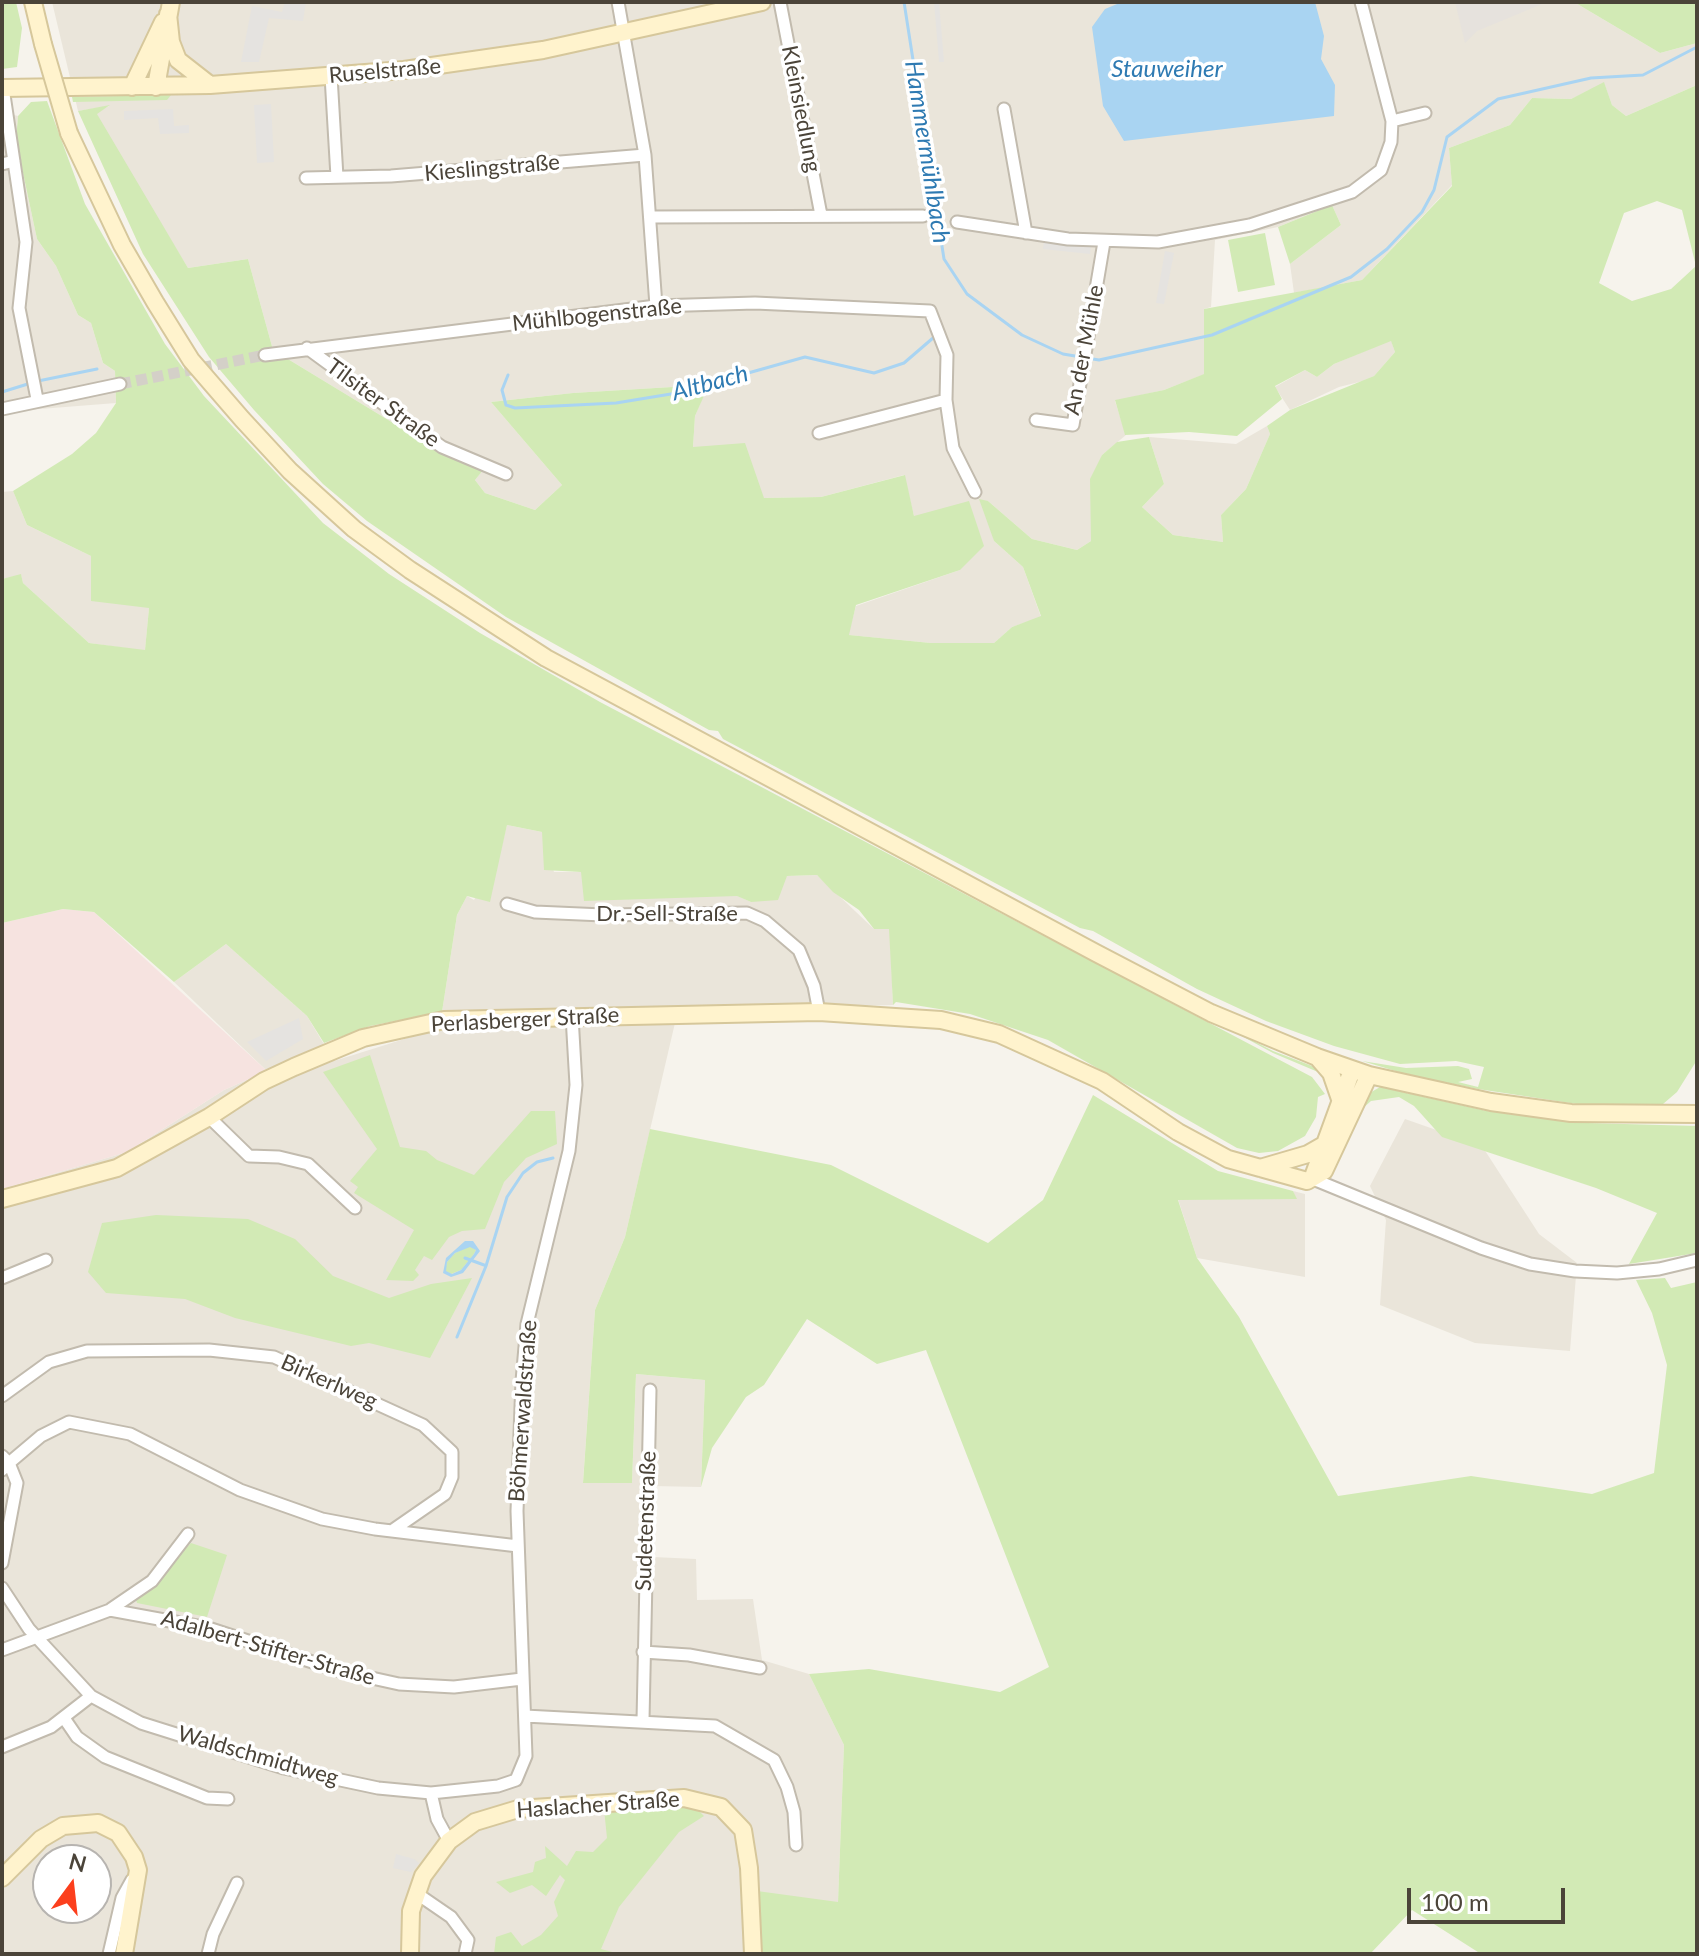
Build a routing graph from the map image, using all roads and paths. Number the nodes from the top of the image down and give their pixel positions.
1 (33, 2) edge
2 (618, 2) edge
3 (762, 2) edge
4 (780, 2) edge
5 (1361, 2) edge
6 (170, 8) edge
7 (625, 31) junction
8 (331, 76) junction
9 (210, 85) junction
10 (132, 87) junction
11 (156, 87) junction
12 (2, 88) edge
13 (1004, 109) dead end
14 (1425, 113) dead end
15 (1392, 121) junction
16 (645, 155) junction
17 (8, 163) edge
18 (337, 177) junction
19 (306, 178) dead end
20 (821, 215) junction
21 (923, 216) dead end
22 (651, 217) junction
23 (957, 222) dead end
24 (1026, 233) junction
25 (1104, 242) junction
26 (656, 306) junction
27 (307, 348) junction
28 (265, 355) tunnel mouth
29 (120, 384) tunnel mouth
30 (37, 399) junction
31 (946, 400) junction
32 (2, 409) edge
33 (1036, 420) dead end
34 (819, 433) dead end
35 (506, 474) dead end
36 (975, 492) dead end
37 (507, 904) dead end
38 (819, 1012) junction
39 (572, 1016) junction
40 (1317, 1057) junction
41 (1352, 1070) junction
42 (1369, 1075) junction
43 (1341, 1102) junction
44 (1697, 1114) edge
45 (209, 1117) junction
46 (1322, 1146) junction
47 (1258, 1168) junction
48 (1313, 1179) junction
49 (2, 1199) edge
50 (355, 1208) dead end
51 (46, 1260) dead end
52 (1697, 1260) edge
53 (2, 1278) edge
54 (650, 1390) dead end
55 (2, 1396) edge
56 (4, 1463) edge
57 (393, 1530) junction
58 (188, 1534) dead end
59 (518, 1546) junction
60 (2, 1563) edge
61 (2, 1588) edge
62 (110, 1610) junction
63 (37, 1636) junction
64 (2, 1650) edge
65 (643, 1652) junction
66 (760, 1668) dead end
67 (522, 1679) junction
68 (91, 1696) junction
69 (525, 1716) junction
70 (64, 1718) junction
71 (643, 1720) junction
72 (2, 1747) edge
73 (431, 1793) junction
74 (228, 1799) dead end
75 (449, 1841) junction
76 (796, 1845) dead end
77 (138, 1868) junction
78 (2, 1878) edge
79 (237, 1883) dead end
80 (416, 1893) junction
81 (109, 1954) edge
82 (124, 1954) edge
83 (208, 1954) edge
84 (410, 1954) edge
85 (465, 1954) edge
86 (753, 1954) edge

1 - 40 main road, bridge
2 - 7 street
3 - 7 main road, Ruselstraße
4 - 20 street, Kleinsiedlung
5 - 15 street
6 - 9 main road
6 - 10 main road
6 - 11 main road
7 - 8 main road, Ruselstraße
7 - 16 street
8 - 9 main road, Ruselstraße
8 - 18 street
9 - 11 main road, Ruselstraße
10 - 11 main road, Ruselstraße
10 - 12 main road, Ruselstraße
12 - 17 street
13 - 24 street
14 - 15 street
15 - 25 street
16 - 18 street, Kieslingstraße
16 - 22 street
17 - 30 street
18 - 19 street, Kieslingstraße
20 - 21 street
20 - 22 street
22 - 26 street
23 - 24 street
24 - 25 street
25 - 33 street, An der Mühle
26 - 27 street, Mühlbogenstraße
26 - 31 street, Mühlbogenstraße
27 - 28 street, Mühlbogenstraße
27 - 35 street, Tilsiter Straße
29 - 30 street
30 - 32 street
31 - 34 street
31 - 36 street
37 - 38 street, Dr.-Sell-Straße
38 - 39 main road, Perlasberger Straße
38 - 47 main road, Perlasberger Straße
39 - 45 main road, Perlasberger Straße
39 - 59 street, Böhmerwaldstraße
40 - 41 main road
40 - 43 main road
41 - 42 main road
41 - 43 main road
42 - 44 main road
42 - 48 main road
43 - 46 main road
45 - 49 main road, Perlasberger Straße
45 - 50 street
46 - 47 main road
46 - 48 main road
47 - 48 main road, Perlasberger Straße
48 - 52 street
51 - 53 street
54 - 65 street, Sudetenstraße
55 - 57 street, Birkerlweg
56 - 57 street
56 - 60 street
57 - 59 street
58 - 62 street, Adalbert-Stifter-Straße
59 - 67 street, Böhmerwaldstraße
61 - 63 street, Waldschmidtweg
62 - 63 street, Adalbert-Stifter-Straße
62 - 67 street, Adalbert-Stifter-Straße
63 - 64 street, Adalbert-Stifter-Straße
63 - 68 street, Waldschmidtweg
65 - 66 street
65 - 71 street, Sudetenstraße
67 - 69 street, Böhmerwaldstraße
68 - 70 street
68 - 73 street, Waldschmidtweg
69 - 71 street
69 - 73 street, Waldschmidtweg
70 - 72 street
70 - 74 street
71 - 76 street
73 - 75 street
75 - 80 main road, Haslacher Straße
75 - 86 main road, Haslacher Straße
77 - 78 main road
77 - 81 street
77 - 82 main road
79 - 83 street
80 - 84 main road, Haslacher Straße
80 - 85 street

